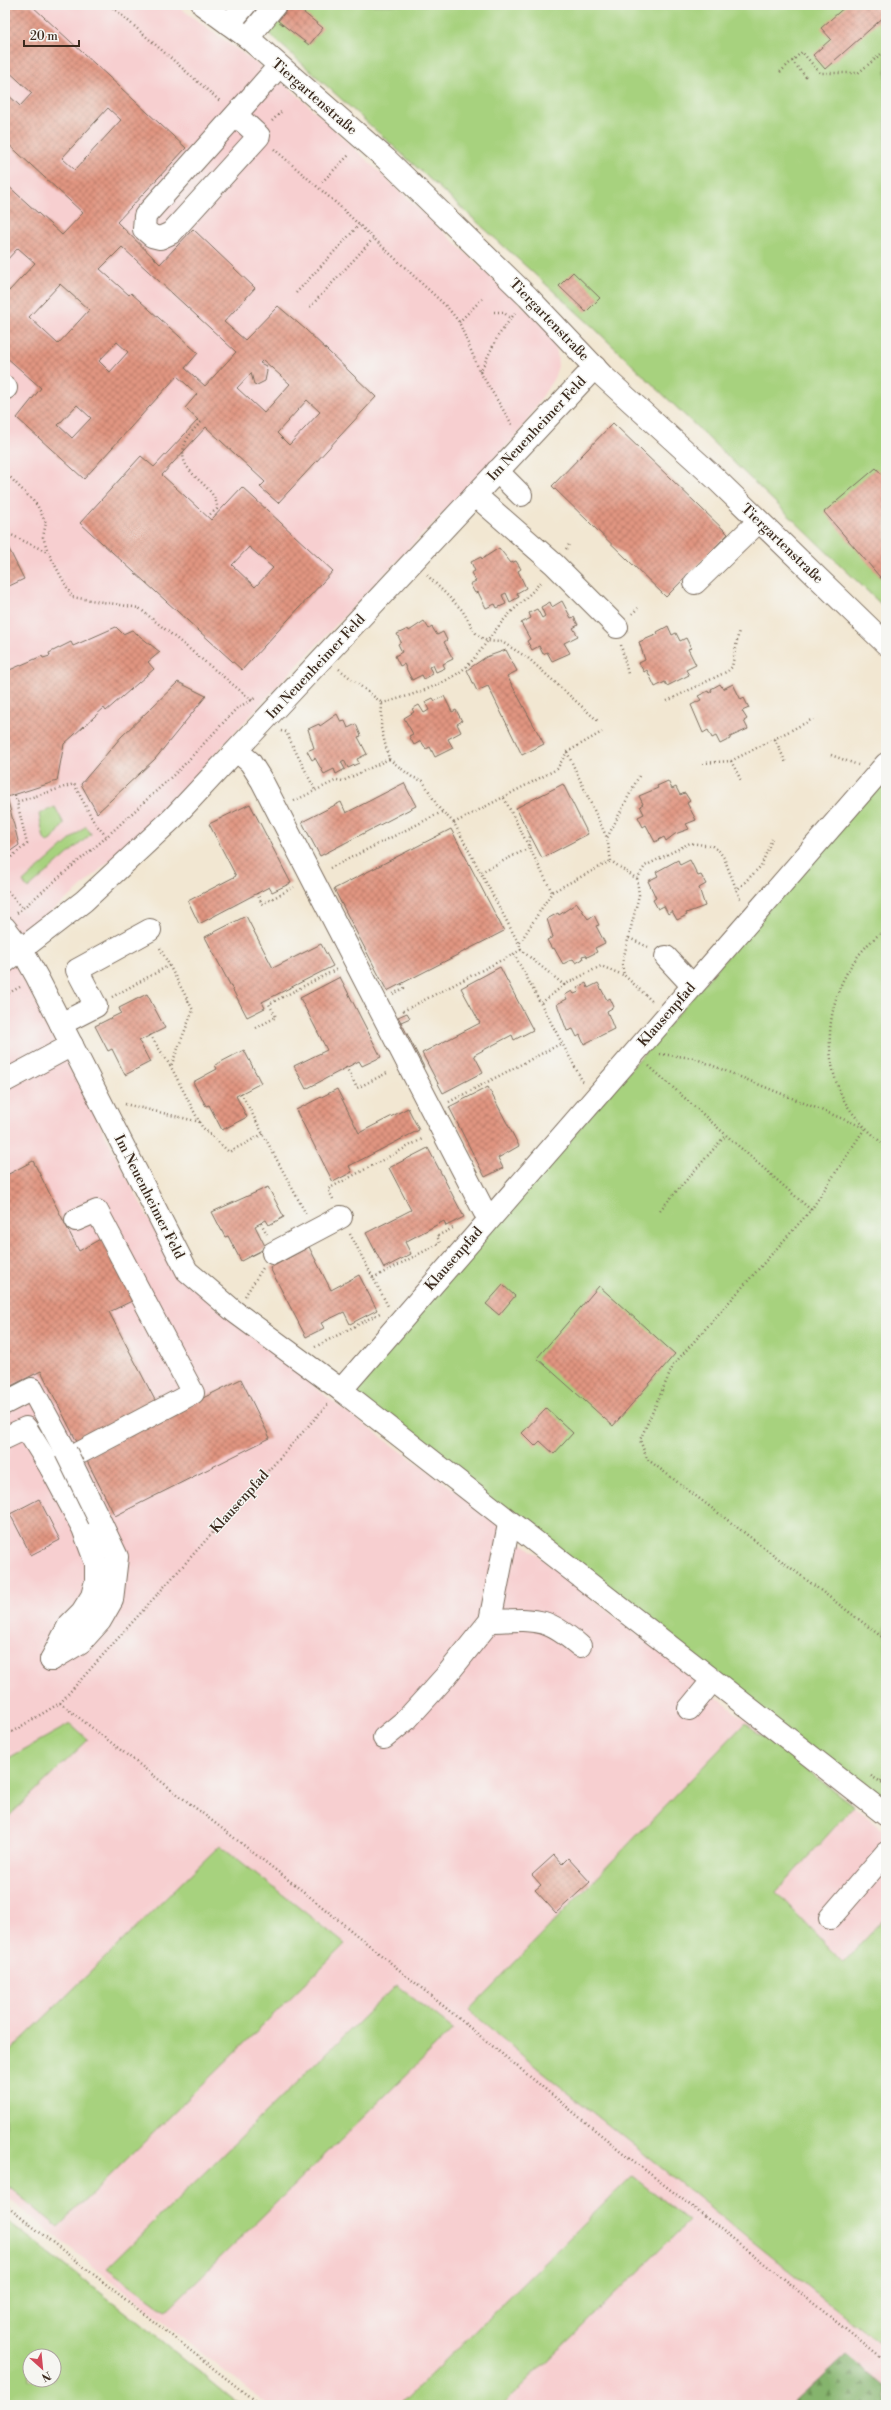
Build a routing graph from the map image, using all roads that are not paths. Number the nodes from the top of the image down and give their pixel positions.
1 (203, 5) edge
2 (245, 5) edge
3 (275, 5) edge
4 (230, 24) junction
5 (248, 38) junction
6 (279, 66) junction
7 (236, 115) junction
8 (173, 186) junction
9 (195, 206) junction
10 (595, 367) junction
11 (497, 471) junction
12 (475, 495) junction
13 (521, 495) dead end
14 (758, 522) junction
15 (695, 583) dead end
16 (617, 627) road end
17 (886, 644) edge
18 (237, 752) junction
19 (881, 769) edge
20 (9, 922) edge
21 (150, 930) road end
22 (13, 956) edge
23 (666, 957) dead end
24 (692, 985) junction
25 (61, 1024) junction
26 (72, 1045) junction
27 (5, 1081) edge
28 (341, 1217) road end
29 (491, 1217) junction
30 (76, 1220) dead end
31 (271, 1244) road end
32 (340, 1390) junction
33 (5, 1403) edge
34 (5, 1438) edge
35 (51, 1468) junction
36 (510, 1524) junction
37 (490, 1621) junction
38 (580, 1646) dead end
39 (712, 1681) junction
40 (689, 1709) dead end
41 (384, 1738) dead end
42 (886, 1815) edge
43 (886, 1853) edge
44 (830, 1918) dead end

1 - 4 street, Tiergartenstraße
2 - 4 street
3 - 5 street
4 - 5 street, Tiergartenstraße
5 - 6 street, Tiergartenstraße
6 - 7 street
6 - 10 street, Tiergartenstraße
7 - 8 street
7 - 9 street
8 - 9 street
8 - 9 street
10 - 11 street, Im Neuenheimer Feld
10 - 14 street, Tiergartenstraße
11 - 12 street, Im Neuenheimer Feld
11 - 13 street
12 - 16 street
12 - 18 street, Im Neuenheimer Feld
14 - 15 street
14 - 17 street, Tiergartenstraße
18 - 22 street, Im Neuenheimer Feld
18 - 29 street
19 - 24 street, Klausenpfad
20 - 22 street
21 - 25 street
22 - 25 street, Im Neuenheimer Feld
23 - 24 street
24 - 29 street, Klausenpfad
25 - 26 street, Im Neuenheimer Feld
26 - 27 street
26 - 32 street, Im Neuenheimer Feld
28 - 31 street
29 - 32 street, Klausenpfad
30 - 35 street
32 - 36 street, Im Neuenheimer Feld
33 - 35 street, bridge
34 - 35 street
36 - 37 street
36 - 39 street, Im Neuenheimer Feld
37 - 38 street
37 - 41 street
39 - 40 street
39 - 42 street, Im Neuenheimer Feld
43 - 44 street

